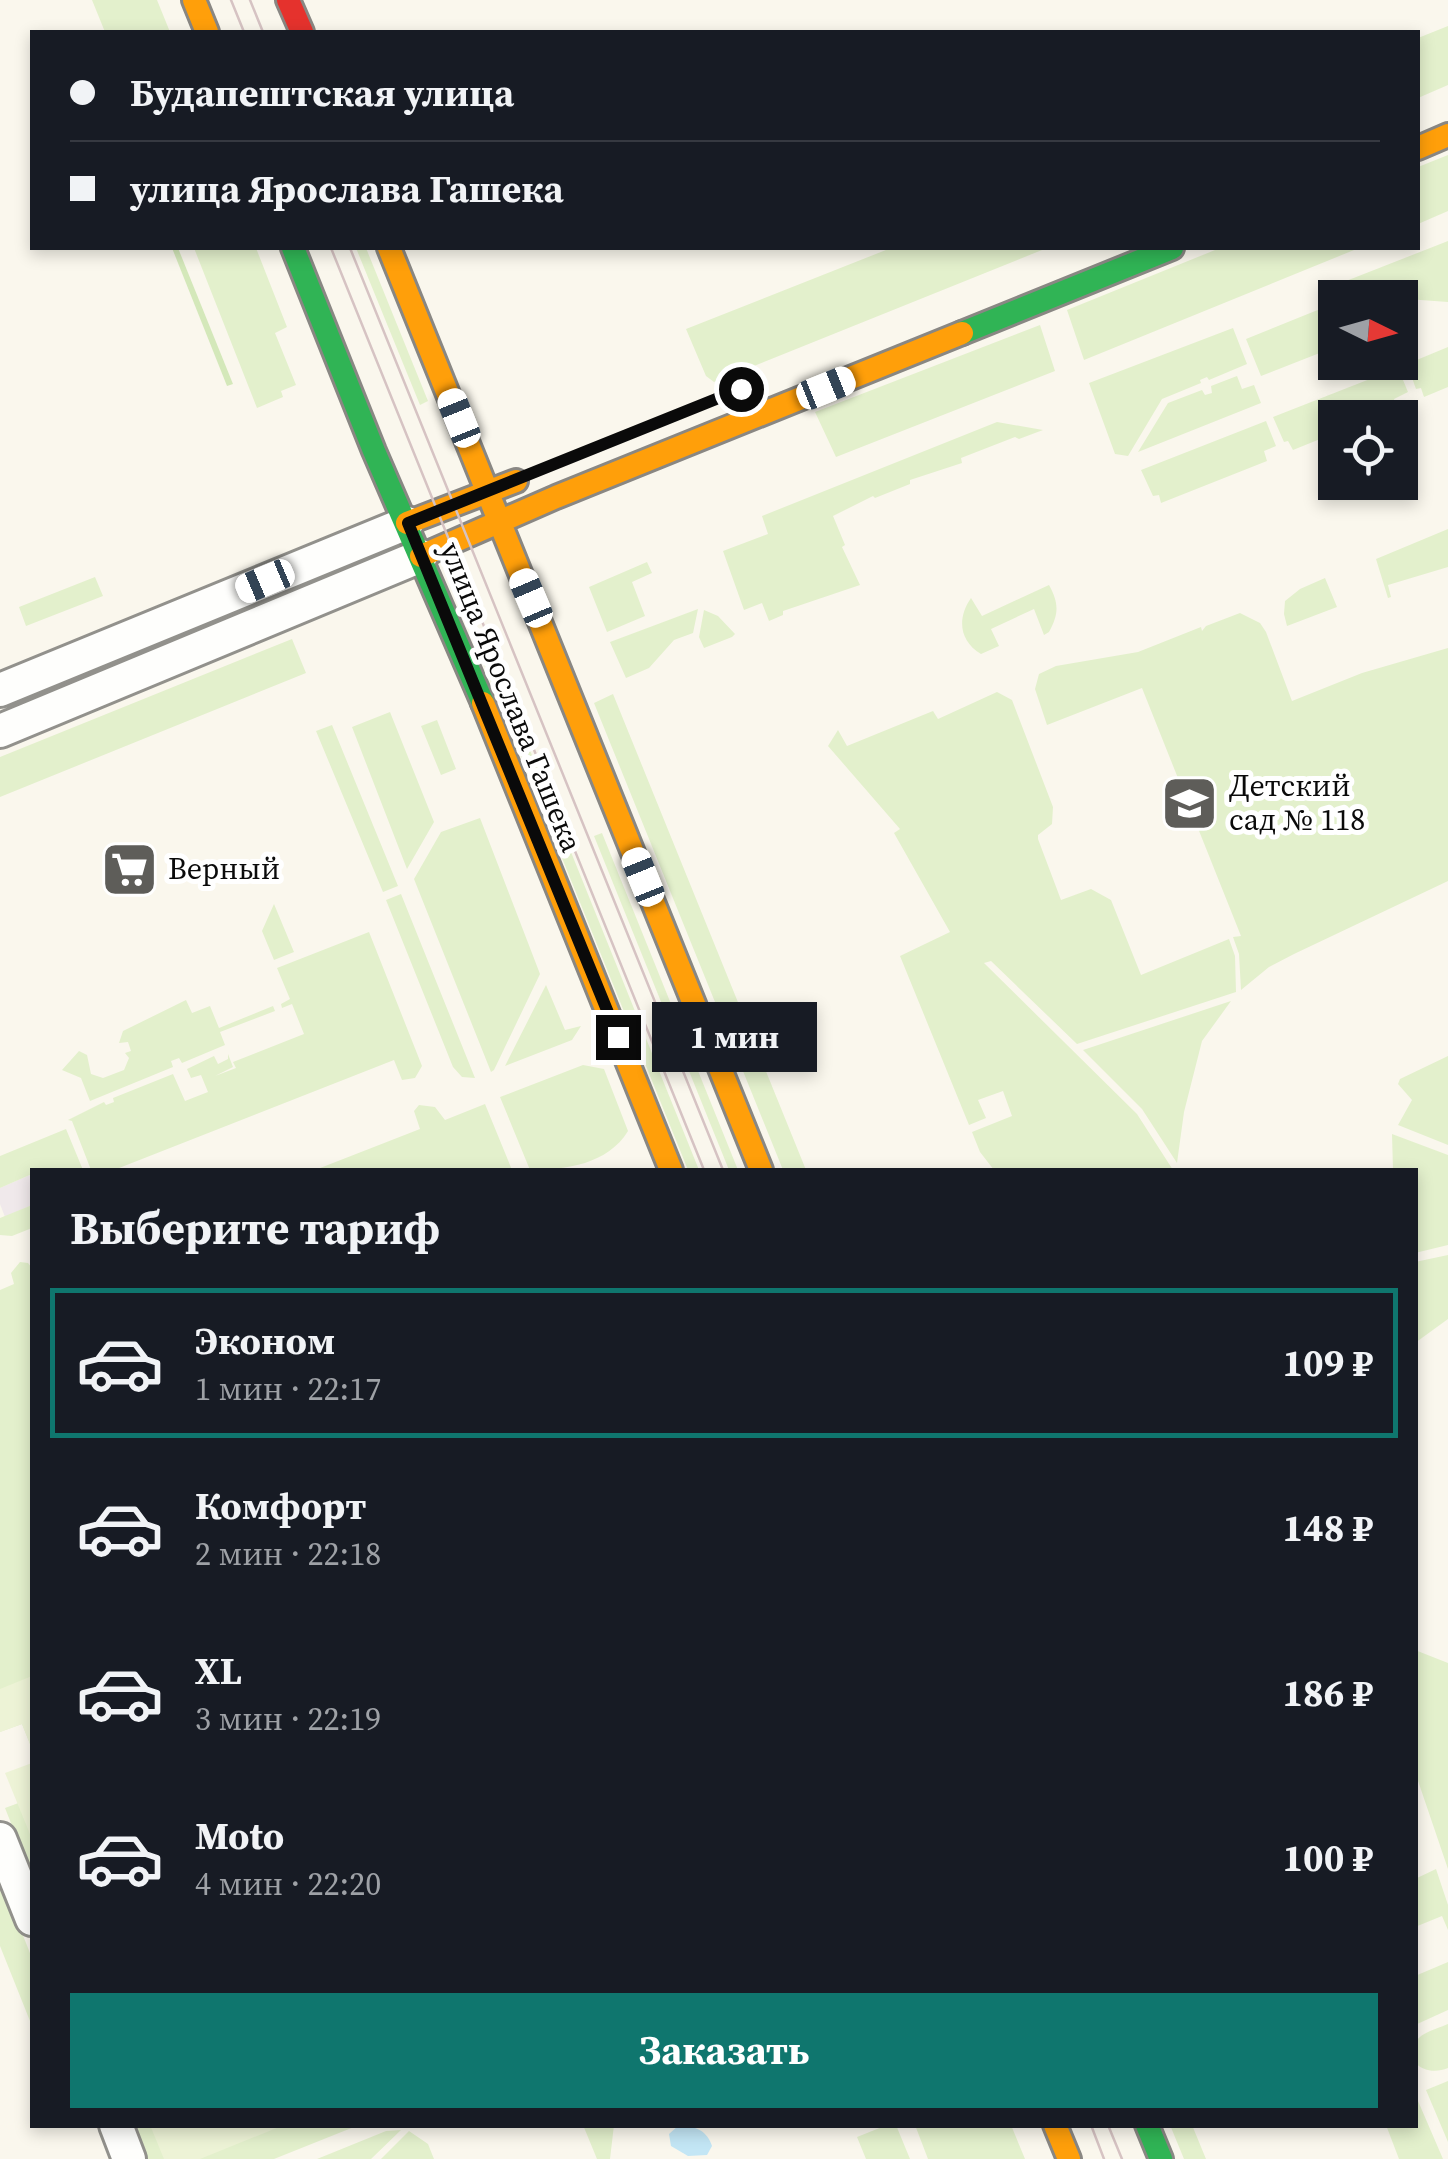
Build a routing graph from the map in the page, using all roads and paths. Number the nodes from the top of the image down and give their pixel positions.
1 (194, 0) edge
2 (288, 0) edge
3 (206, 30) edge
4 (301, 30) edge
5 (1448, 136) edge
6 (1420, 147) edge
7 (294, 250) edge
8 (391, 250) edge
9 (1167, 250) edge
10 (531, 475) dead end
11 (488, 492) junction
12 (499, 522) junction
13 (408, 523) junction
14 (422, 556) junction
15 (0, 690) edge
16 (0, 731) edge
17 (669, 1168) edge
18 (759, 1168) edge
19 (0, 1838) edge
20 (30, 1914) edge
21 (117, 2128) edge
22 (1056, 2128) edge
23 (1148, 2128) edge
24 (129, 2159) edge
25 (1069, 2159) edge
26 (1161, 2159) edge

1 - 3 street
2 - 4 street
5 - 6 street
7 - 13 street, улица Ярослава Гашека
8 - 11 street, улица Ярослава Гашека
9 - 12 street
10 - 11 street
11 - 12 street, улица Ярослава Гашека
11 - 13 street
12 - 14 street
12 - 18 street, улица Ярослава Гашека
13 - 14 street, улица Ярослава Гашека
13 - 15 street
14 - 16 street
14 - 17 street, улица Ярослава Гашека
19 - 20 street
21 - 24 street
22 - 25 street
23 - 26 street

